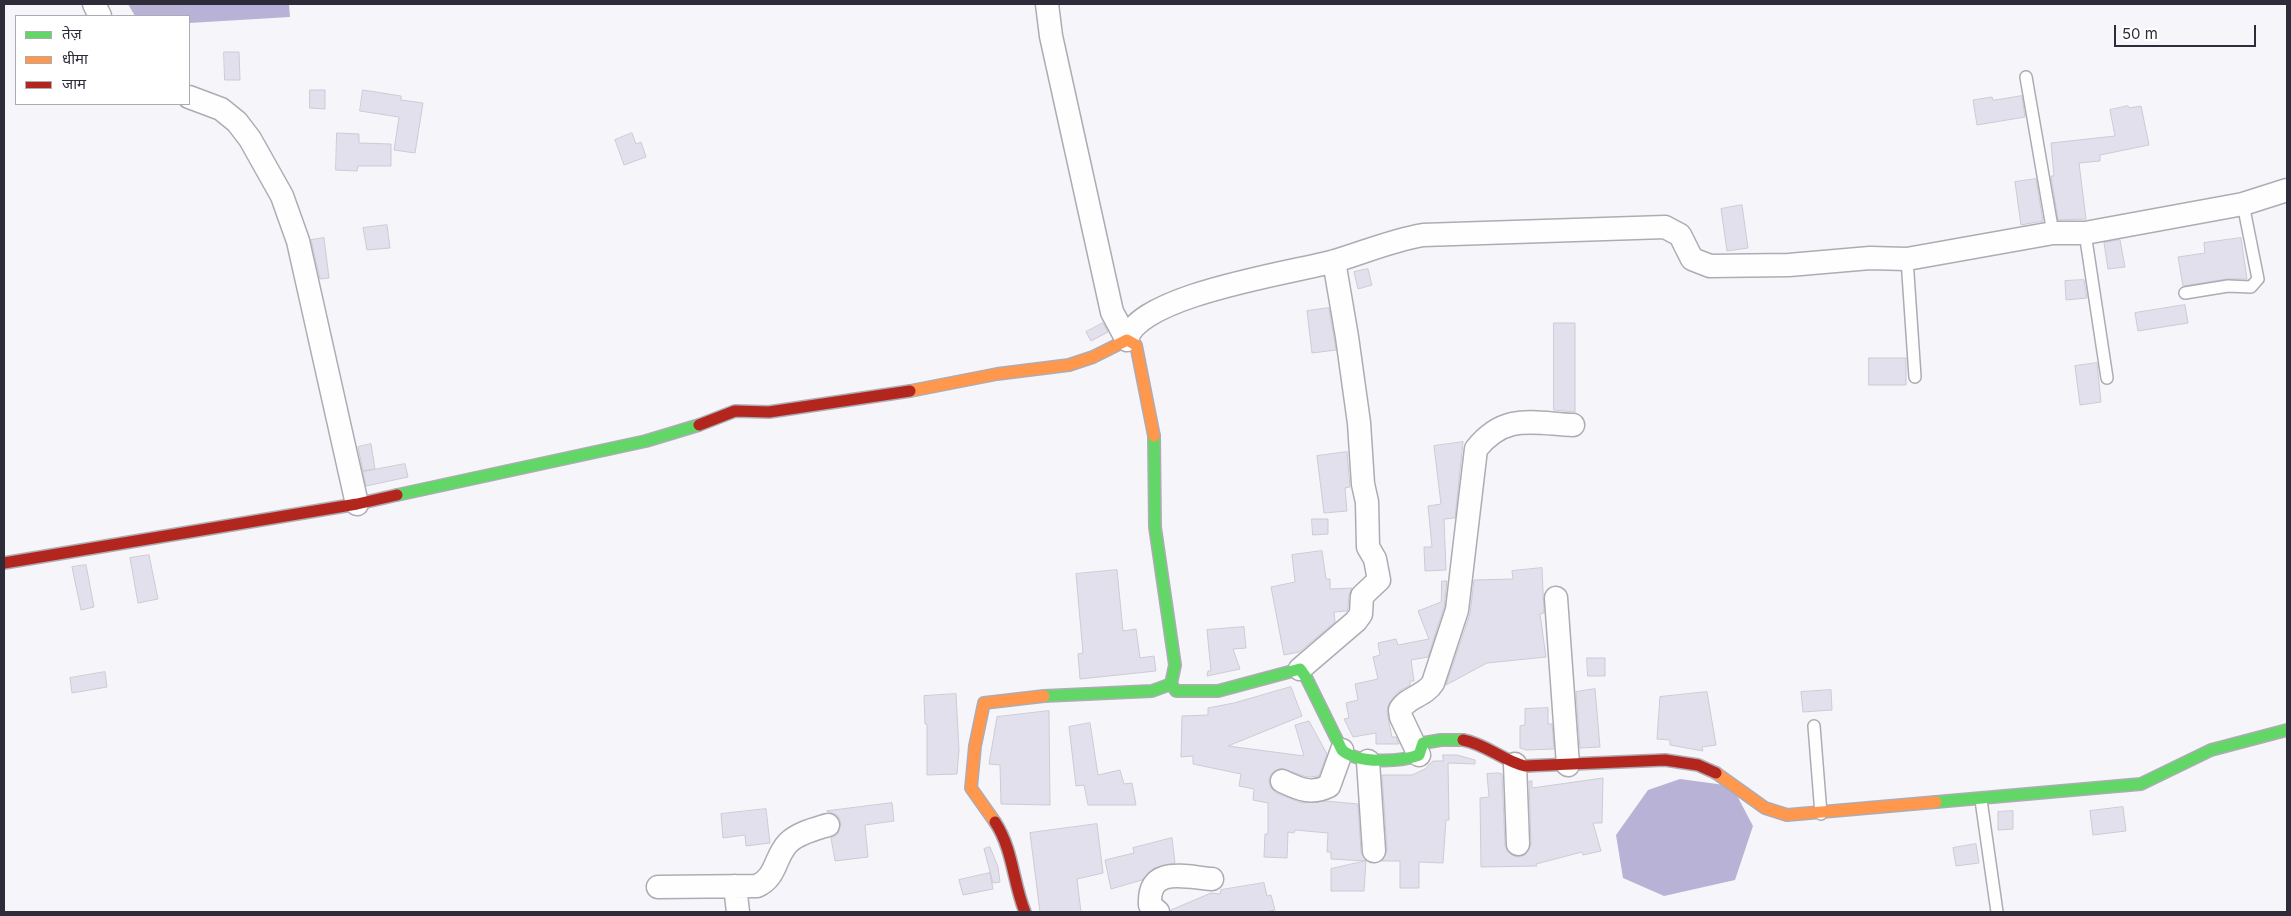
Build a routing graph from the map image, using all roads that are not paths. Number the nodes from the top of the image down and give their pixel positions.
1 (1047, 4) edge
2 (2026, 77) dead end
3 (190, 97) edge
4 (2287, 190) edge
5 (2243, 204) junction
6 (2053, 233) junction
7 (2085, 233) junction
8 (1907, 259) junction
9 (1334, 261) junction
10 (2185, 293) dead end
11 (1127, 340) junction
12 (1915, 377) dead end
13 (2107, 378) dead end
14 (1573, 424) dead end
15 (357, 504) junction
16 (4, 563) edge
17 (1556, 598) dead end
18 (1300, 669) junction
19 (1171, 684) junction
20 (1814, 726) dead end
21 (2287, 730) edge
22 (1342, 750) junction
23 (1419, 755) junction
24 (1368, 761) junction
25 (1515, 764) junction
26 (1568, 765) junction
27 (1282, 781) dead end
28 (1981, 800) junction
29 (1820, 814) junction
30 (828, 825) dead end
31 (1518, 844) dead end
32 (1374, 850) dead end
33 (1212, 879) dead end
34 (735, 886) junction
35 (658, 887) dead end
36 (738, 912) edge
37 (1024, 912) edge
38 (1158, 912) edge
39 (1997, 912) edge

1 - 11 street
2 - 6 lane
3 - 15 street
4 - 5 street
5 - 7 street
5 - 10 lane
6 - 7 street
6 - 8 street
7 - 13 lane
8 - 9 street
8 - 12 lane
9 - 11 street
9 - 18 street
11 - 15 street
11 - 19 street
14 - 23 street
15 - 16 street
17 - 26 street
18 - 19 street
18 - 22 street
19 - 37 street
20 - 29 lane
21 - 28 street
22 - 24 street
22 - 27 street
23 - 24 street
23 - 25 street
24 - 32 street
25 - 26 street
25 - 31 street
26 - 29 street
28 - 29 street
28 - 39 lane
30 - 34 street
33 - 38 street
34 - 35 street
34 - 36 street

